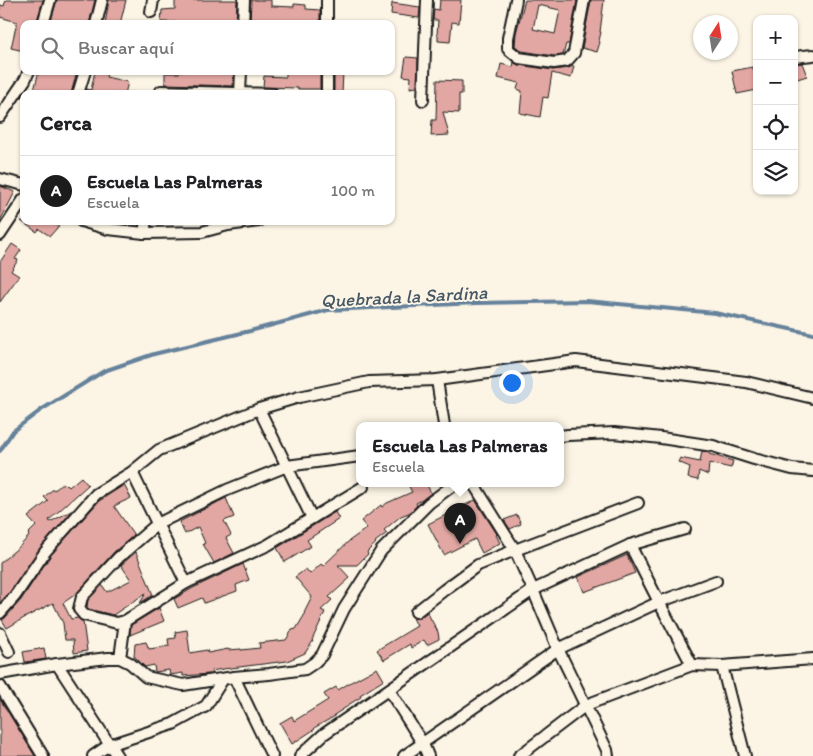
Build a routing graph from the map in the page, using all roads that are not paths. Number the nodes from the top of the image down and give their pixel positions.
1 (50, 0) edge
2 (102, 0) edge
3 (153, 0) edge
4 (244, 0) edge
5 (327, 0) edge
6 (427, 0) edge
7 (516, 0) edge
8 (584, 0) edge
9 (150, 12) dead end
10 (44, 20) edge
11 (97, 20) edge
12 (243, 20) edge
13 (327, 20) edge
14 (813, 55) edge
15 (798, 57) edge
16 (27, 75) edge
17 (84, 75) edge
18 (241, 75) edge
19 (327, 75) edge
20 (79, 90) edge
21 (240, 90) edge
22 (327, 90) edge
23 (423, 100) dead end
24 (0, 118) edge
25 (0, 179) edge
26 (20, 184) edge
27 (20, 205) edge
28 (94, 225) edge
29 (145, 225) edge
30 (223, 225) edge
31 (144, 233) junction
32 (0, 234) edge
33 (438, 380) junction
34 (813, 398) edge
35 (259, 409) junction
36 (444, 422) edge
37 (564, 436) edge
38 (356, 457) edge
39 (287, 466) junction
40 (813, 470) edge
41 (132, 472) junction
42 (363, 487) dead end
43 (451, 487) edge
44 (476, 487) edge
45 (638, 503) dead end
46 (312, 518) junction
47 (158, 524) junction
48 (685, 529) dead end
49 (630, 545) junction
50 (515, 550) junction
51 (716, 581) dead end
52 (186, 582) junction
53 (533, 590) junction
54 (659, 602) junction
55 (416, 612) dead end
56 (0, 613) edge
57 (125, 621) junction
58 (0, 634) edge
59 (558, 650) junction
60 (9, 652) dead end
61 (120, 658) junction
62 (813, 659) edge
63 (57, 664) junction
64 (692, 665) junction
65 (722, 666) junction
66 (0, 674) edge
67 (228, 678) junction
68 (0, 686) edge
69 (390, 690) junction
70 (586, 705) junction
71 (423, 744) junction
72 (109, 745) junction
73 (43, 756) edge
74 (93, 756) edge
75 (117, 756) edge
76 (272, 756) edge
77 (300, 756) edge
78 (404, 756) edge
79 (428, 756) edge
80 (519, 756) edge
81 (608, 756) edge
82 (745, 756) edge

1 - 10 street
2 - 11 street
3 - 9 street
4 - 12 street
5 - 13 street
6 - 23 street
7 - 8 street
14 - 15 street
16 - 24 street
17 - 20 street
18 - 21 street
19 - 22 street
25 - 26 street
27 - 32 street
28 - 31 street
29 - 31 street
30 - 31 street
33 - 34 street
33 - 35 street
33 - 36 street
35 - 39 street
35 - 41 street
37 - 40 street
38 - 39 street
39 - 46 street
39 - 47 street
41 - 47 street
41 - 56 street
42 - 46 street
43 - 67 street
44 - 50 street
45 - 50 street
46 - 52 street
47 - 52 street
47 - 57 street
48 - 49 street
49 - 53 street
49 - 54 street
50 - 53 street
50 - 55 street
51 - 54 street
52 - 57 street
53 - 59 street
53 - 69 street
54 - 59 street
54 - 64 street
57 - 61 street
58 - 60 street
59 - 70 street
59 - 71 street
61 - 63 street
61 - 67 street
62 - 65 street
63 - 66 street
63 - 72 street
64 - 65 street
64 - 70 street
65 - 82 street
67 - 72 street
67 - 76 street
68 - 73 street
69 - 71 street
69 - 77 street
70 - 80 street
70 - 81 street
71 - 78 street
71 - 79 street
72 - 74 street
72 - 75 street

